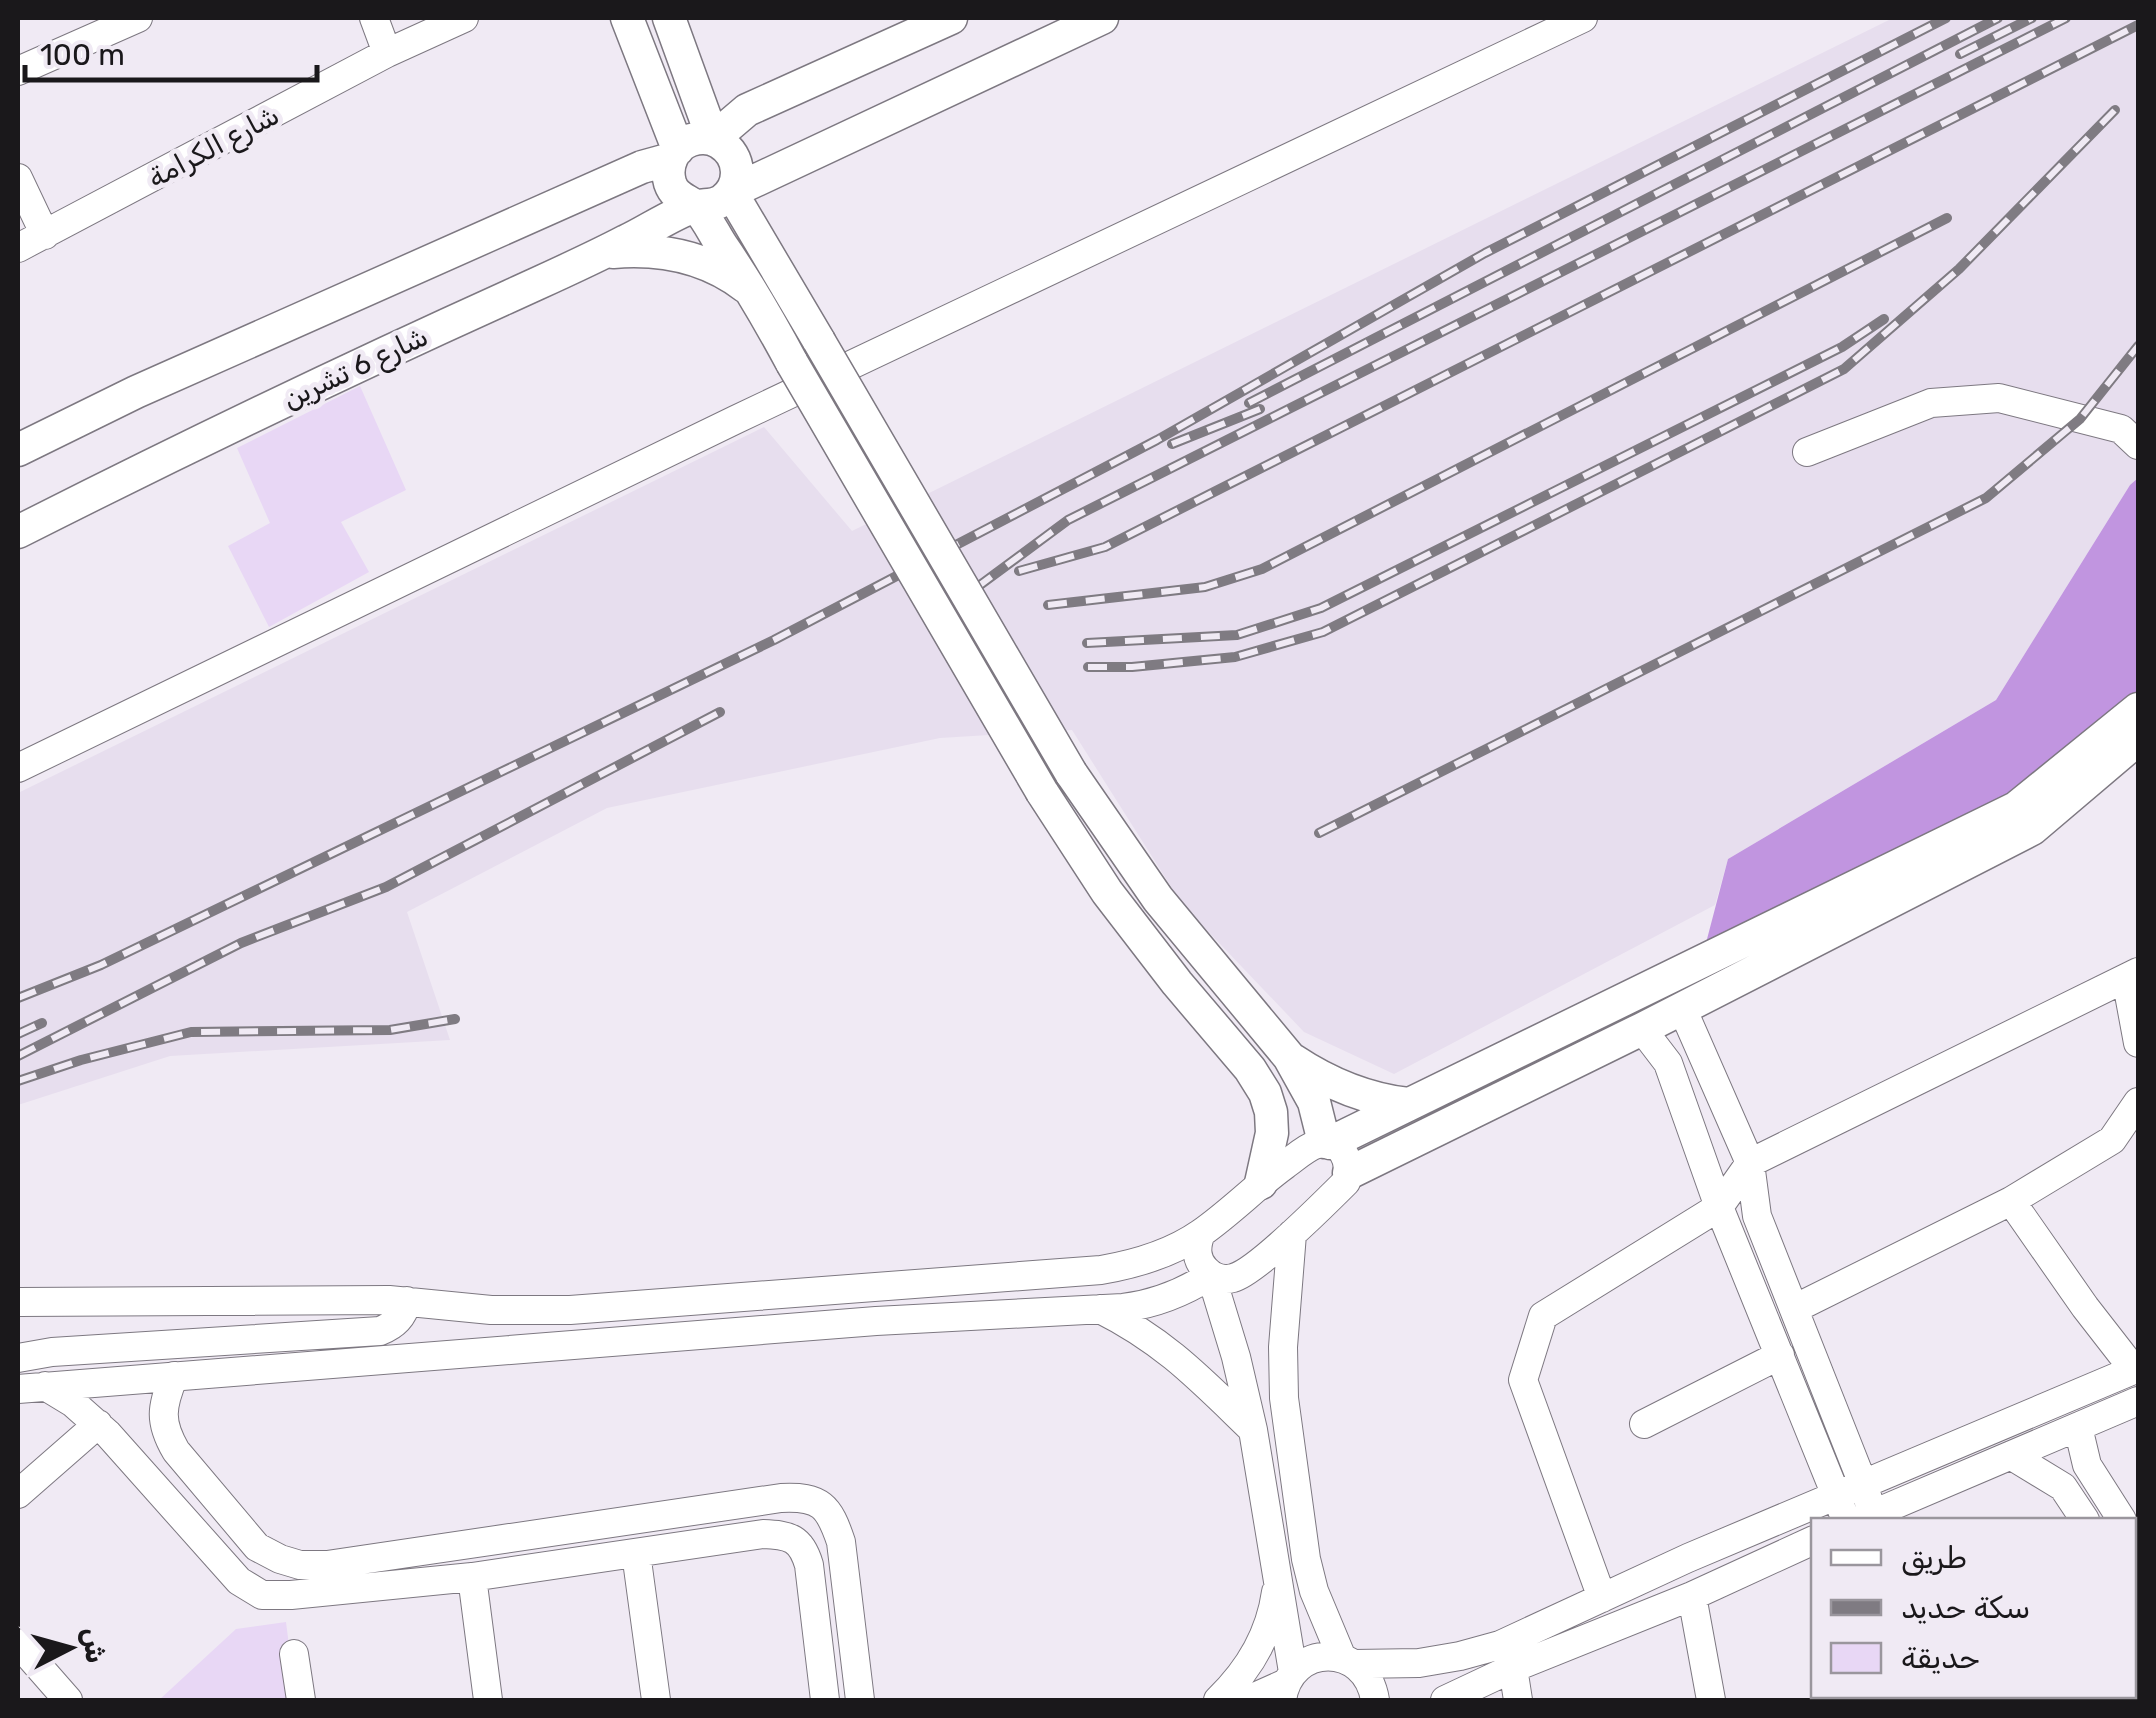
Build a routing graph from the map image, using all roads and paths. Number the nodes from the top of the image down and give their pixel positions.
1 (138, 18) edge
2 (374, 18) edge
3 (464, 18) edge
4 (627, 18) edge
5 (669, 18) edge
6 (951, 18) edge
7 (1102, 18) edge
8 (1583, 18) edge
9 (387, 54) junction
10 (18, 71) edge
11 (713, 139) junction
12 (674, 154) junction
13 (18, 178) edge
14 (731, 192) junction
15 (695, 206) junction
16 (45, 235) junction
17 (18, 248) edge
18 (604, 253) junction
19 (756, 294) junction
20 (2138, 444) edge
21 (18, 450) edge
22 (1807, 452) dead end
23 (18, 532) edge
24 (2138, 709) edge
25 (2138, 739) edge
26 (18, 768) edge
27 (2132, 975) edge
28 (1682, 1008) junction
29 (1642, 1029) junction
30 (2138, 1042) edge
31 (1288, 1057) junction
32 (2138, 1102) edge
33 (1408, 1104) junction
34 (1327, 1142) junction
35 (1750, 1163) junction
36 (1349, 1173) junction
37 (1261, 1183) junction
38 (2010, 1200) junction
39 (1719, 1207) junction
40 (1202, 1233) junction
41 (1292, 1234) junction
42 (1211, 1275) junction
43 (18, 1302) edge
44 (409, 1302) junction
45 (1098, 1308) junction
46 (1794, 1309) junction
47 (1780, 1354) junction
48 (417, 1357) junction
49 (18, 1358) edge
50 (2136, 1369) edge
51 (174, 1376) junction
52 (31, 1388) edge
53 (2138, 1401) edge
54 (98, 1424) junction
55 (1644, 1424) dead end
56 (2078, 1426) junction
57 (1252, 1430) junction
58 (2012, 1456) junction
59 (1863, 1484) junction
60 (18, 1494) edge
61 (823, 1505) junction
62 (1857, 1514) edge
63 (2085, 1518) edge
64 (2121, 1518) edge
65 (1811, 1529) edge
66 (793, 1538) junction
67 (1811, 1541) edge
68 (636, 1553) junction
69 (472, 1577) junction
70 (1278, 1580) junction
71 (1692, 1596) junction
72 (1602, 1598) junction
73 (18, 1643) edge
74 (294, 1654) dead end
75 (1348, 1661) junction
76 (1513, 1668) junction
77 (1287, 1685) edge
78 (68, 1700) edge
79 (301, 1700) edge
80 (488, 1700) edge
81 (656, 1700) edge
82 (825, 1700) edge
83 (860, 1700) edge
84 (1218, 1700) edge
85 (1248, 1700) edge
86 (1375, 1700) edge
87 (1445, 1700) edge
88 (1518, 1700) edge
89 (1711, 1700) edge

1 - 10 street
2 - 9 street
3 - 9 street, شارع الكرامة
4 - 12 main road
5 - 11 main road
6 - 11 main road
7 - 14 main road
8 - 26 street
9 - 16 street, شارع الكرامة
11 - 12 main road
11 - 14 main road
12 - 15 main road
12 - 21 main road
13 - 16 street
14 - 15 main road
14 - 31 main road, bridge
15 - 18 main road, شارع 6 تشرين
15 - 19 main road
16 - 17 street, شارع الكرامة
18 - 19 main road
18 - 23 main road, شارع 6 تشرين
19 - 37 main road, bridge
20 - 22 street
24 - 33 main road
25 - 28 main road
27 - 30 street
27 - 35 street
28 - 29 main road
28 - 35 street
29 - 36 main road
29 - 39 street
31 - 33 main road
31 - 34 main road
32 - 38 street
33 - 34 main road
34 - 36 street
34 - 37 street
35 - 39 street
35 - 46 street
36 - 41 street
37 - 40 street
38 - 46 street
38 - 50 street
39 - 47 street
39 - 72 street
40 - 42 street
40 - 44 street
41 - 42 street
41 - 75 street
42 - 45 street
42 - 57 street
43 - 44 street
44 - 48 street
44 - 49 street
45 - 48 street
45 - 57 street
46 - 59 street
47 - 55 street
47 - 62 street
48 - 51 street
50 - 59 street
51 - 52 street
51 - 61 street
52 - 54 street
53 - 56 street
54 - 60 street
54 - 69 street
56 - 58 street
56 - 64 street
57 - 70 street
58 - 62 street
58 - 63 street
59 - 62 street
61 - 66 street
61 - 83 street
65 - 72 street
66 - 68 street
66 - 82 street
67 - 71 street
68 - 69 street
68 - 81 street
69 - 80 street
70 - 77 street
70 - 84 street
71 - 76 street
71 - 89 street
72 - 75 street
73 - 78 street
74 - 79 street
75 - 77 street
75 - 86 street
76 - 87 street
76 - 88 street
77 - 85 street

